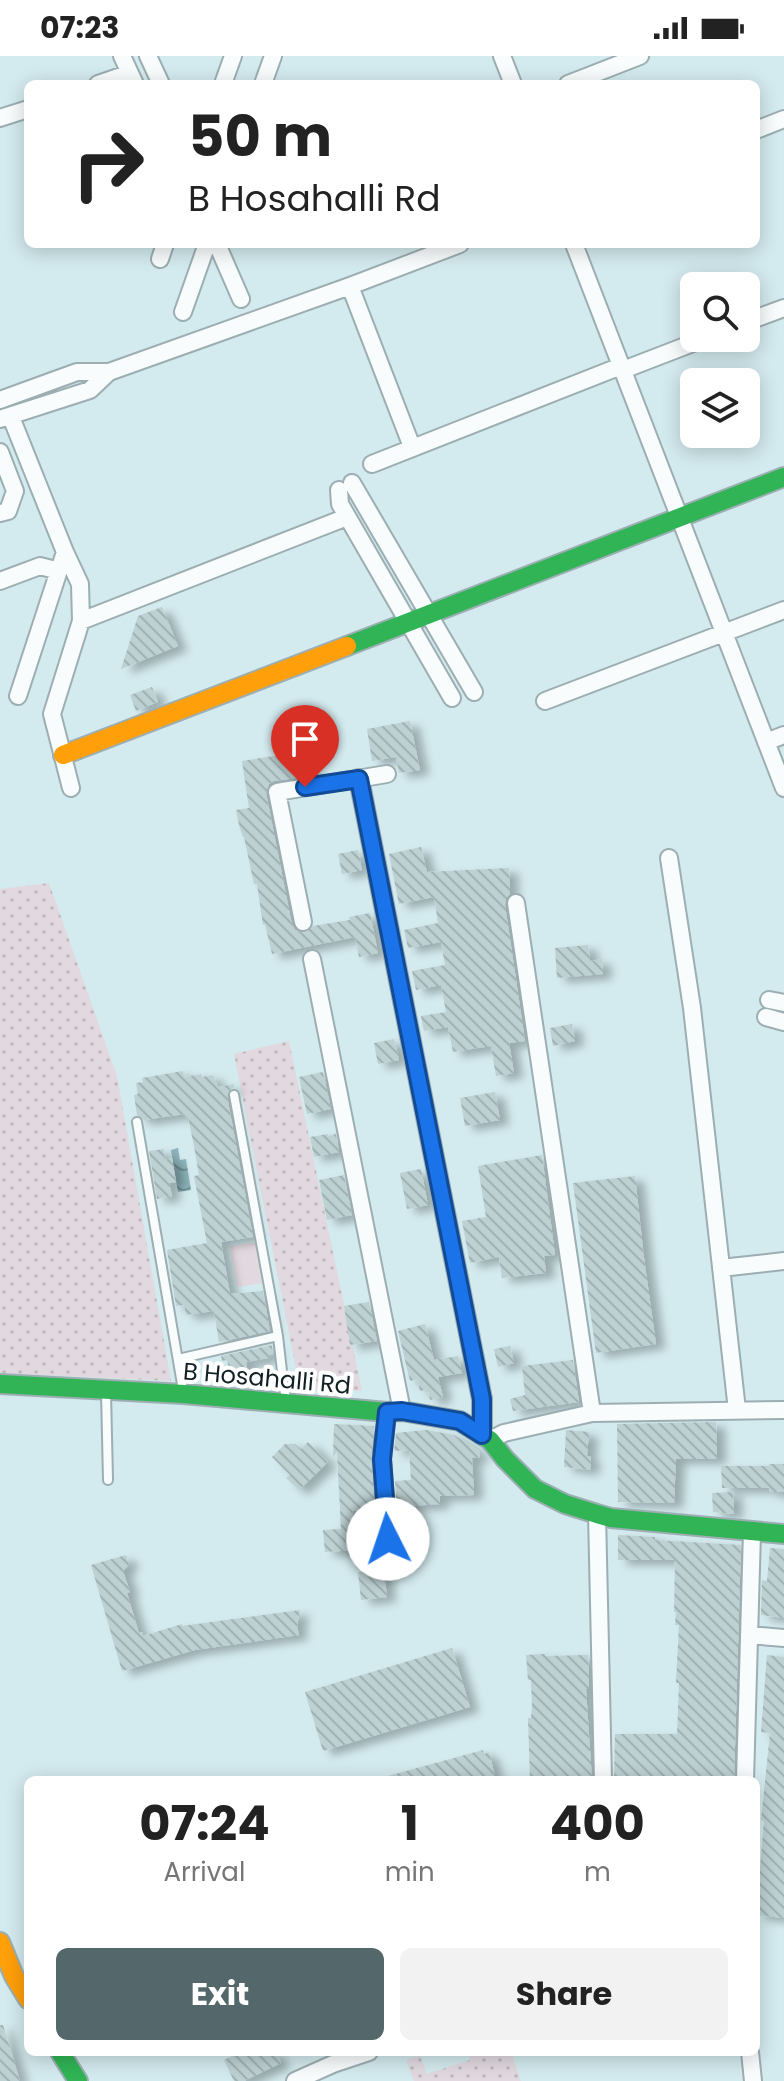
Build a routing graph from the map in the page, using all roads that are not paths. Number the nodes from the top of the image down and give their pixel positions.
1 (122, 56) edge
2 (148, 56) edge
3 (233, 56) edge
4 (273, 56) edge
5 (502, 56) edge
6 (640, 56) edge
7 (132, 78) edge
8 (159, 80) edge
9 (224, 80) edge
10 (264, 80) edge
11 (511, 80) edge
12 (578, 80) edge
13 (24, 110) edge
14 (0, 118) edge
15 (784, 119) edge
16 (760, 128) edge
17 (206, 248) edge
18 (219, 248) edge
19 (450, 248) edge
20 (576, 248) edge
21 (350, 286) junction
22 (241, 299) dead end
23 (784, 308) edge
24 (183, 312) dead end
25 (760, 317) edge
26 (680, 347) edge
27 (622, 368) junction
28 (109, 372) junction
29 (0, 400) edge
30 (6, 418) edge
31 (412, 447) junction
32 (0, 452) edge
33 (372, 464) dead end
34 (784, 477) edge
35 (0, 513) edge
36 (347, 517) junction
37 (680, 518) junction
38 (65, 552) junction
39 (59, 571) junction
40 (0, 581) edge
41 (784, 610) edge
42 (429, 615) junction
43 (81, 621) junction
44 (409, 623) junction
45 (724, 632) junction
46 (474, 692) dead end
47 (18, 696) dead end
48 (452, 698) dead end
49 (545, 701) dead end
50 (784, 735) edge
51 (766, 742) junction
52 (63, 755) junction
53 (387, 774) dead end
54 (359, 779) junction
55 (71, 788) dead end
56 (784, 788) edge
57 (669, 858) dead end
58 (516, 903) dead end
59 (303, 922) dead end
60 (312, 959) dead end
61 (766, 1017) dead end
62 (784, 1022) edge
63 (234, 1095) dead end
64 (137, 1122) dead end
65 (784, 1261) edge
66 (721, 1268) junction
67 (278, 1336) junction
68 (178, 1359) junction
69 (0, 1384) edge
70 (106, 1391) junction
71 (184, 1394) junction
72 (288, 1402) junction
73 (737, 1410) junction
74 (784, 1410) edge
75 (395, 1412) junction
76 (592, 1413) junction
77 (486, 1438) junction
78 (108, 1480) dead end
79 (597, 1514) junction
80 (752, 1532) junction
81 (784, 1534) edge
82 (388, 1539) dead end
83 (749, 1635) junction
84 (784, 1638) edge
85 (603, 1776) edge
86 (745, 1776) edge
87 (0, 1942) edge
88 (24, 1992) edge
89 (62, 2056) edge
90 (357, 2056) edge
91 (750, 2056) edge
92 (78, 2081) edge
93 (295, 2081) edge
94 (753, 2081) edge

1 - 7 street
2 - 8 street
3 - 9 street
4 - 10 street
5 - 11 street
6 - 12 street
13 - 14 street
15 - 16 street
17 - 24 street
18 - 22 street
19 - 21 street
20 - 27 street
21 - 28 street
21 - 31 street
23 - 25 street
26 - 27 street
27 - 31 street
27 - 37 street
28 - 29 street
28 - 30 street
30 - 38 street
31 - 33 street
32 - 35 street
34 - 37 street
36 - 42 street
36 - 43 street
36 - 44 street
37 - 42 street
37 - 45 street
38 - 39 street
38 - 43 street
39 - 40 street
39 - 47 street
41 - 45 street
42 - 44 street
42 - 46 street
43 - 52 street
44 - 48 street
44 - 52 street
45 - 49 street
45 - 51 street
50 - 51 street
51 - 56 street
52 - 55 street
53 - 54 street
54 - 59 street
54 - 77 street
57 - 66 street
58 - 76 street
60 - 75 street
61 - 62 street
63 - 67 lane
64 - 68 lane
65 - 66 street
66 - 73 street
67 - 68 lane
67 - 72 lane
68 - 71 lane
69 - 70 street, B Hosahalli Rd
70 - 71 street, B Hosahalli Rd
70 - 78 lane
71 - 72 street, B Hosahalli Rd
72 - 75 street, B Hosahalli Rd
73 - 74 street
73 - 76 street
75 - 77 street, B Hosahalli Rd
75 - 82 street
76 - 77 street
77 - 79 street, B Hosahalli Rd
79 - 80 street, B Hosahalli Rd
79 - 85 street
80 - 81 street, B Hosahalli Rd
80 - 83 street
83 - 84 street
83 - 86 street
87 - 88 street
89 - 92 street
90 - 93 street
91 - 94 street

